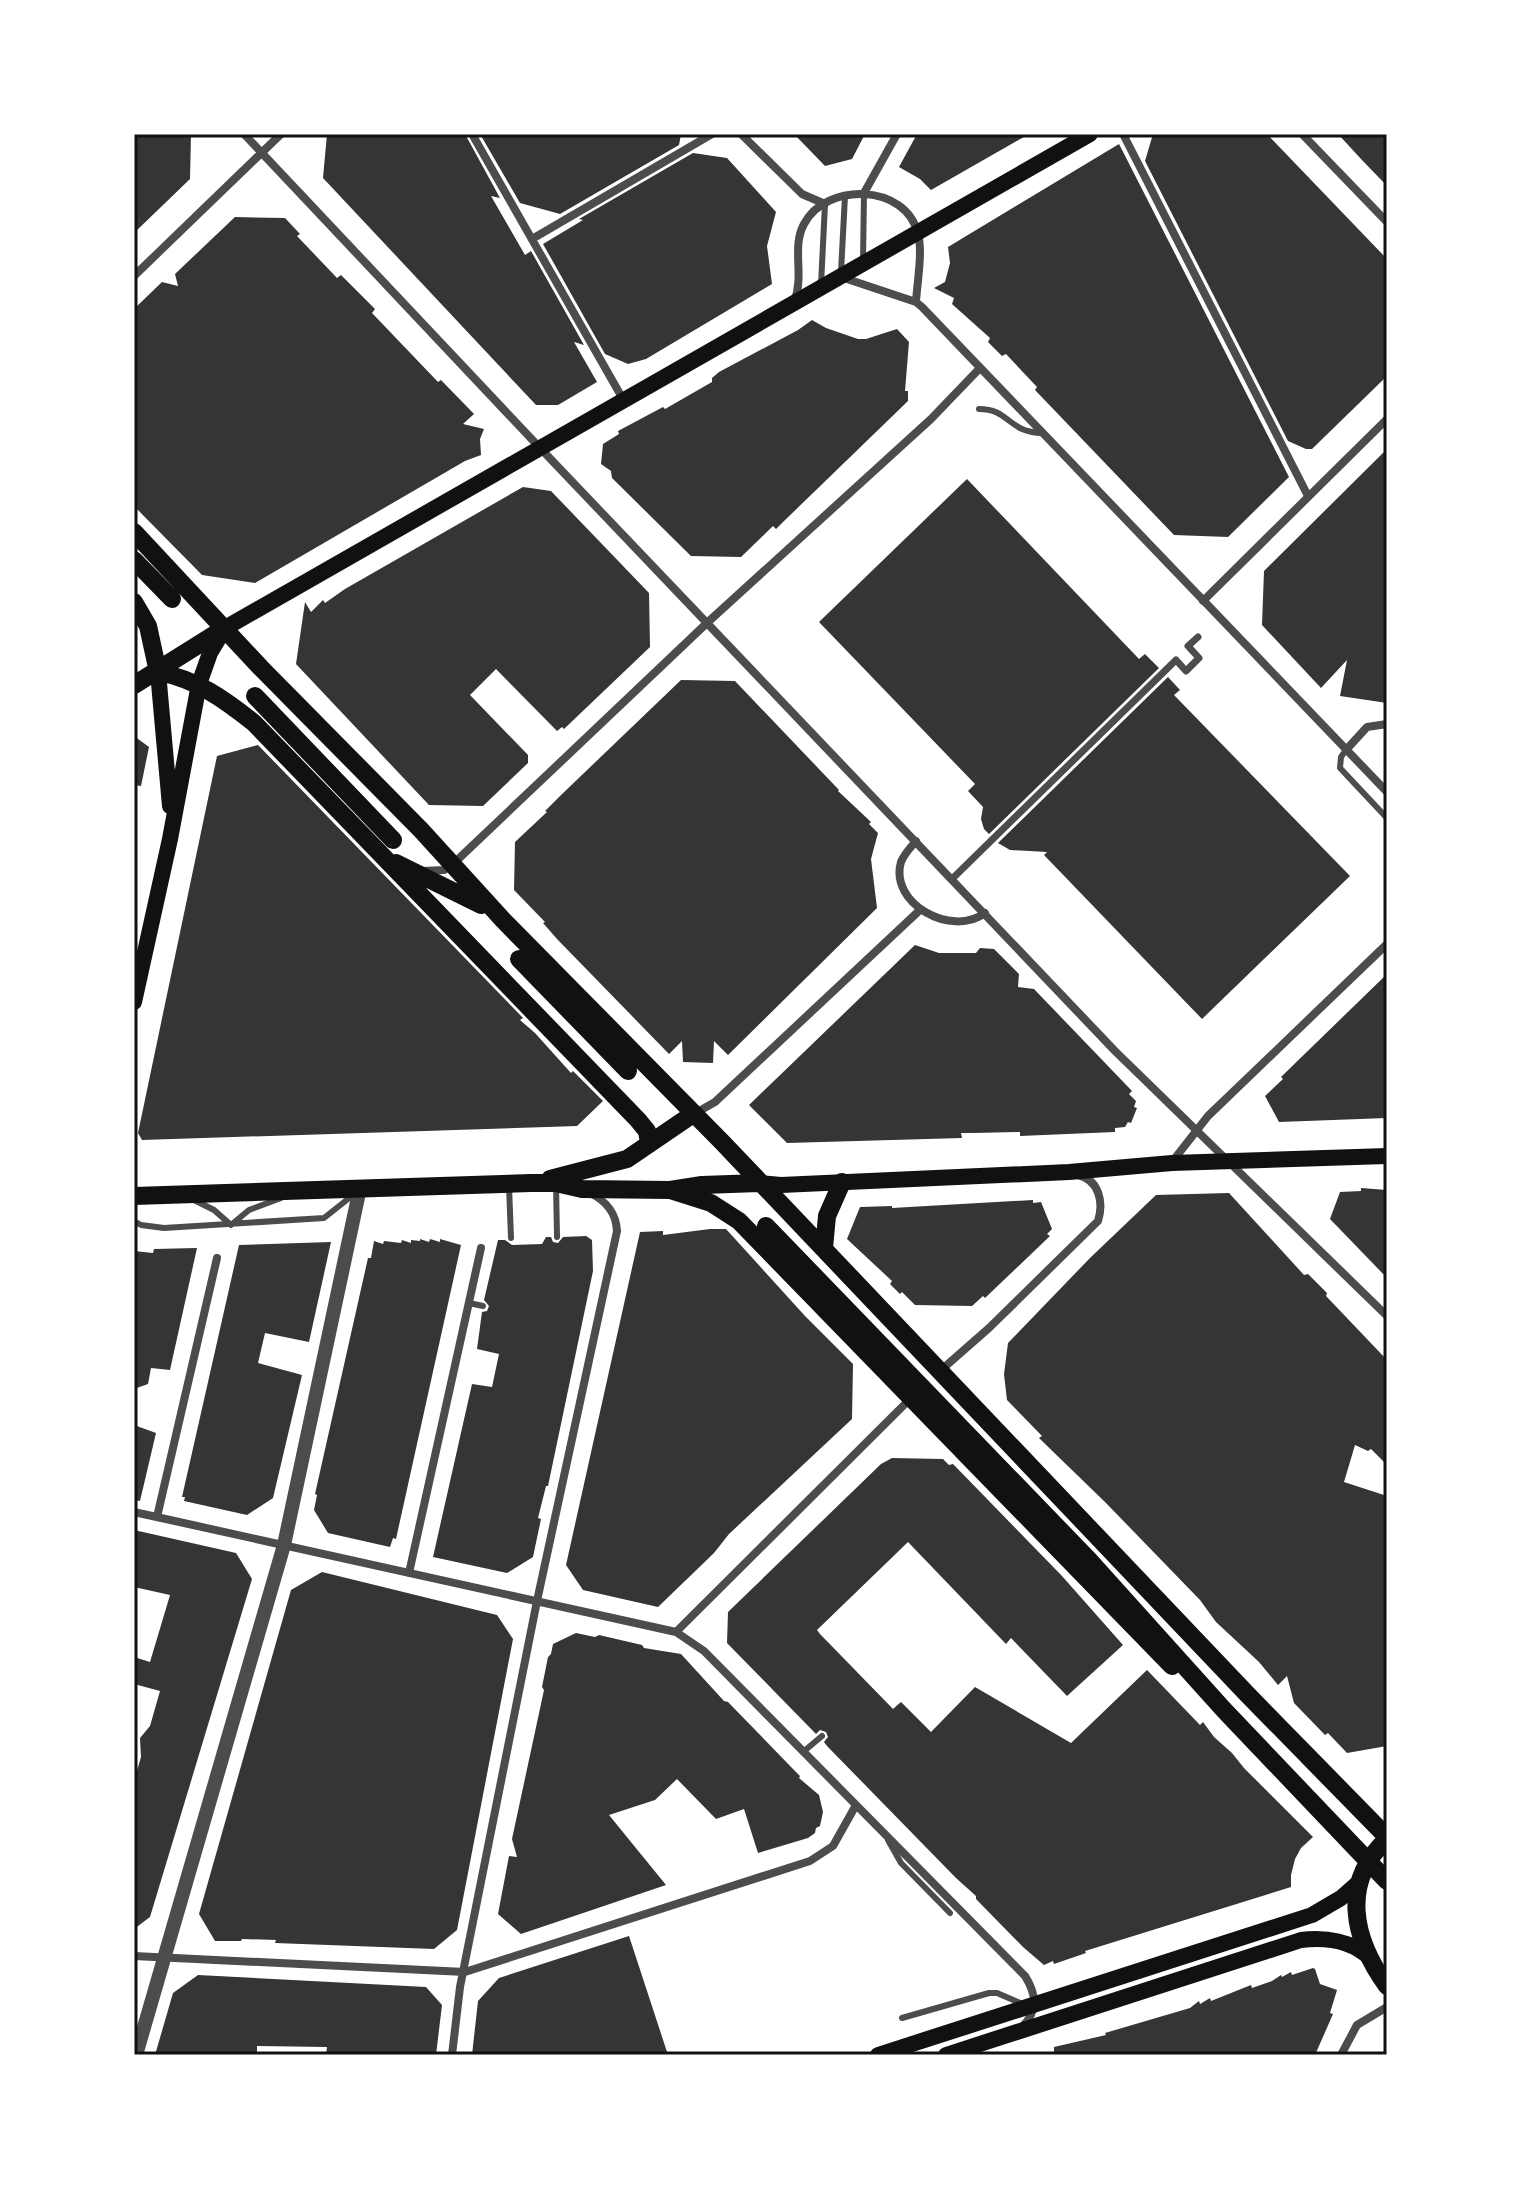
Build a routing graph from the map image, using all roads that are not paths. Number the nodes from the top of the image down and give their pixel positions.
1 (244, 134) edge
2 (281, 134) edge
3 (472, 134) edge
4 (712, 134) edge
5 (741, 134) edge
6 (897, 134) edge
7 (1090, 134) edge
8 (1123, 134) edge
9 (1302, 134) edge
10 (262, 152) junction
11 (864, 193) junction
12 (845, 196) junction
13 (825, 204) junction
14 (1387, 222) edge
15 (918, 233) junction
16 (532, 239) junction
17 (862, 265) junction
18 (134, 276) edge
19 (841, 277) junction
20 (821, 288) junction
21 (916, 302) junction
22 (793, 304) junction
23 (980, 368) junction
24 (624, 402) junction
25 (979, 409) dead end
26 (1387, 419) edge
27 (1042, 433) junction
28 (541, 449) junction
29 (1308, 496) junction
30 (134, 532) edge
31 (134, 560) edge
32 (134, 574) edge
33 (1203, 601) junction
34 (134, 602) edge
35 (708, 622) junction
36 (225, 628) junction
37 (1198, 637) dead end
38 (158, 672) junction
39 (199, 684) junction
40 (134, 685) edge
41 (258, 693) dead end
42 (1387, 724) edge
43 (1346, 750) junction
44 (1387, 792) edge
45 (1386, 817) edge
46 (396, 837) dead end
47 (170, 839) junction
48 (916, 841) junction
49 (387, 860) junction
50 (452, 865) junction
51 (405, 866) junction
52 (953, 878) junction
53 (921, 909) junction
54 (985, 913) junction
55 (503, 920) junction
56 (1387, 944) edge
57 (516, 961) dead end
58 (134, 1002) edge
59 (624, 1074) dead end
60 (693, 1114) junction
61 (1197, 1130) junction
62 (649, 1143) junction
63 (1387, 1156) edge
64 (1227, 1161) junction
65 (1172, 1163) junction
66 (1069, 1172) junction
67 (842, 1182) junction
68 (531, 1183) junction
69 (556, 1183) junction
70 (759, 1183) junction
71 (509, 1184) junction
72 (360, 1188) junction
73 (582, 1189) junction
74 (303, 1190) junction
75 (670, 1190) junction
76 (182, 1194) junction
77 (134, 1196) edge
78 (134, 1221) edge
79 (231, 1225) junction
80 (557, 1237) dead end
81 (511, 1238) dead end
82 (481, 1248) dead end
83 (824, 1248) junction
84 (217, 1258) dead end
85 (469, 1303) junction
86 (483, 1306) dead end
87 (1387, 1316) edge
88 (940, 1371) junction
89 (910, 1399) junction
90 (134, 1512) edge
91 (157, 1517) junction
92 (284, 1545) junction
93 (409, 1573) junction
94 (537, 1601) junction
95 (676, 1632) junction
96 (1247, 1694) junction
97 (1224, 1710) junction
98 (822, 1736) dead end
99 (803, 1752) junction
100 (856, 1805) junction
101 (885, 1835) junction
102 (1387, 1838) edge
103 (1368, 1861) junction
104 (1387, 1881) edge
105 (1358, 1883) junction
106 (950, 1913) dead end
107 (134, 1956) edge
108 (163, 1957) junction
109 (1370, 1958) junction
110 (465, 1972) junction
111 (1387, 1986) edge
112 (1032, 2006) junction
113 (1387, 2007) edge
114 (902, 2018) dead end
115 (1008, 2035) junction
116 (136, 2055) edge
117 (452, 2055) edge
118 (878, 2055) edge
119 (946, 2055) edge
120 (1341, 2055) edge

1 - 10 street
2 - 10 street
3 - 16 street
4 - 16 street
5 - 13 street
6 - 11 street
7 - 15 main road
8 - 29 street
9 - 14 street
10 - 18 street
10 - 28 street
11 - 12 street
11 - 15 street
11 - 17 lane
12 - 13 street
12 - 19 lane
13 - 20 lane
13 - 22 street
15 - 17 main road
15 - 21 street
16 - 24 street
17 - 19 main road
19 - 20 main road
19 - 21 street
20 - 22 main road
21 - 23 street
22 - 24 main road
23 - 27 street
23 - 35 street
24 - 28 main road
25 - 27 lane
26 - 29 street
27 - 33 street
28 - 35 street
28 - 36 main road
29 - 33 street
30 - 36 main road
31 - 32 main road
33 - 43 street
34 - 38 main road
35 - 48 street
35 - 50 street
36 - 38 main road
36 - 39 main road
36 - 50 main road
37 - 52 street
38 - 39 main road
38 - 40 main road
38 - 47 main road
39 - 47 main road
39 - 49 main road
41 - 46 main road
42 - 43 street
43 - 44 street
43 - 45 lane
47 - 58 main road
48 - 52 street
48 - 53 street
49 - 51 main road
49 - 62 main road
50 - 51 street
50 - 55 main road
51 - 55 main road
52 - 54 street
53 - 54 street
53 - 60 street
54 - 61 street
55 - 60 main road
56 - 61 street
57 - 59 main road
60 - 62 main road
60 - 70 main road
61 - 64 street
61 - 65 street
62 - 68 main road
63 - 64 main road
64 - 65 main road
64 - 87 street
65 - 66 main road
66 - 67 main road
66 - 88 street
67 - 70 main road
67 - 83 main road
68 - 69 main road
68 - 71 main road
69 - 73 main road
69 - 80 lane
70 - 75 main road
70 - 83 main road
71 - 72 main road
71 - 81 lane
72 - 74 main road
72 - 79 lane
72 - 92 street
73 - 75 main road
73 - 94 street
74 - 76 main road
74 - 79 lane
75 - 89 main road
76 - 77 main road
76 - 79 lane
78 - 79 lane
82 - 85 street
83 - 88 main road
84 - 91 street
85 - 86 lane
85 - 93 street
88 - 96 main road
89 - 95 street
89 - 97 main road
90 - 91 street
91 - 92 street
92 - 93 street
92 - 108 street
93 - 94 street
94 - 95 street
94 - 110 street
95 - 99 street
96 - 97 main road
96 - 102 main road
97 - 103 main road
98 - 99 lane
99 - 100 street
100 - 101 street
100 - 110 street
101 - 106 lane
101 - 112 street
102 - 103 main road
103 - 104 main road
103 - 105 main road
105 - 109 main road
105 - 112 main road
107 - 108 street
108 - 110 street
108 - 116 street
109 - 111 main road
109 - 115 main road
110 - 117 street
112 - 114 lane
112 - 115 street
112 - 118 main road
113 - 120 street
115 - 119 main road

